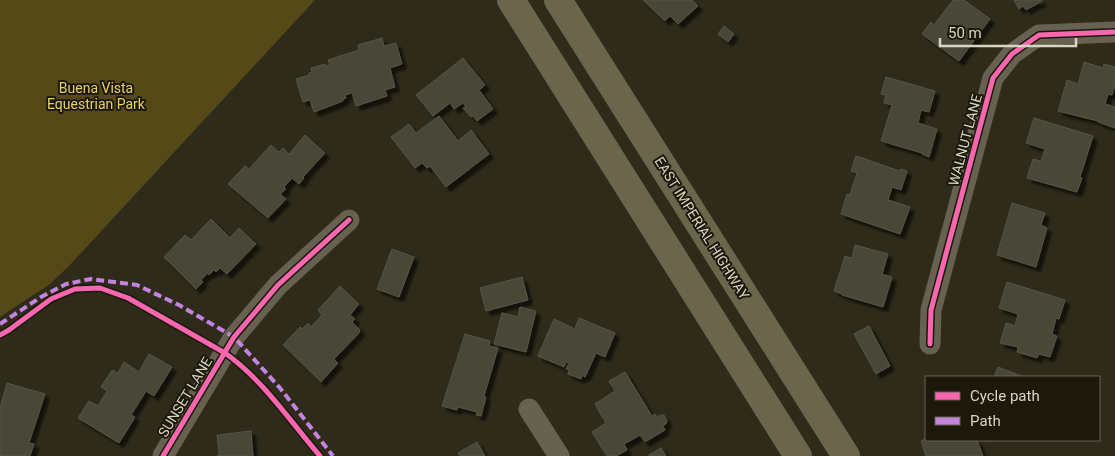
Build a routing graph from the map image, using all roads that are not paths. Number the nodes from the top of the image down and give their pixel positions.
1 (511, 0) edge
2 (558, 0) edge
3 (1115, 32) edge
4 (349, 220) dead end
5 (930, 344) dead end
6 (530, 409) dead end
7 (163, 456) edge
8 (559, 456) edge
9 (798, 456) edge
10 (846, 456) edge

1 - 9 highway
2 - 10 highway, EAST IMPERIAL HIGHWAY
3 - 5 street, WALNUT LANE
4 - 7 street, SUNSET LANE
6 - 8 street

